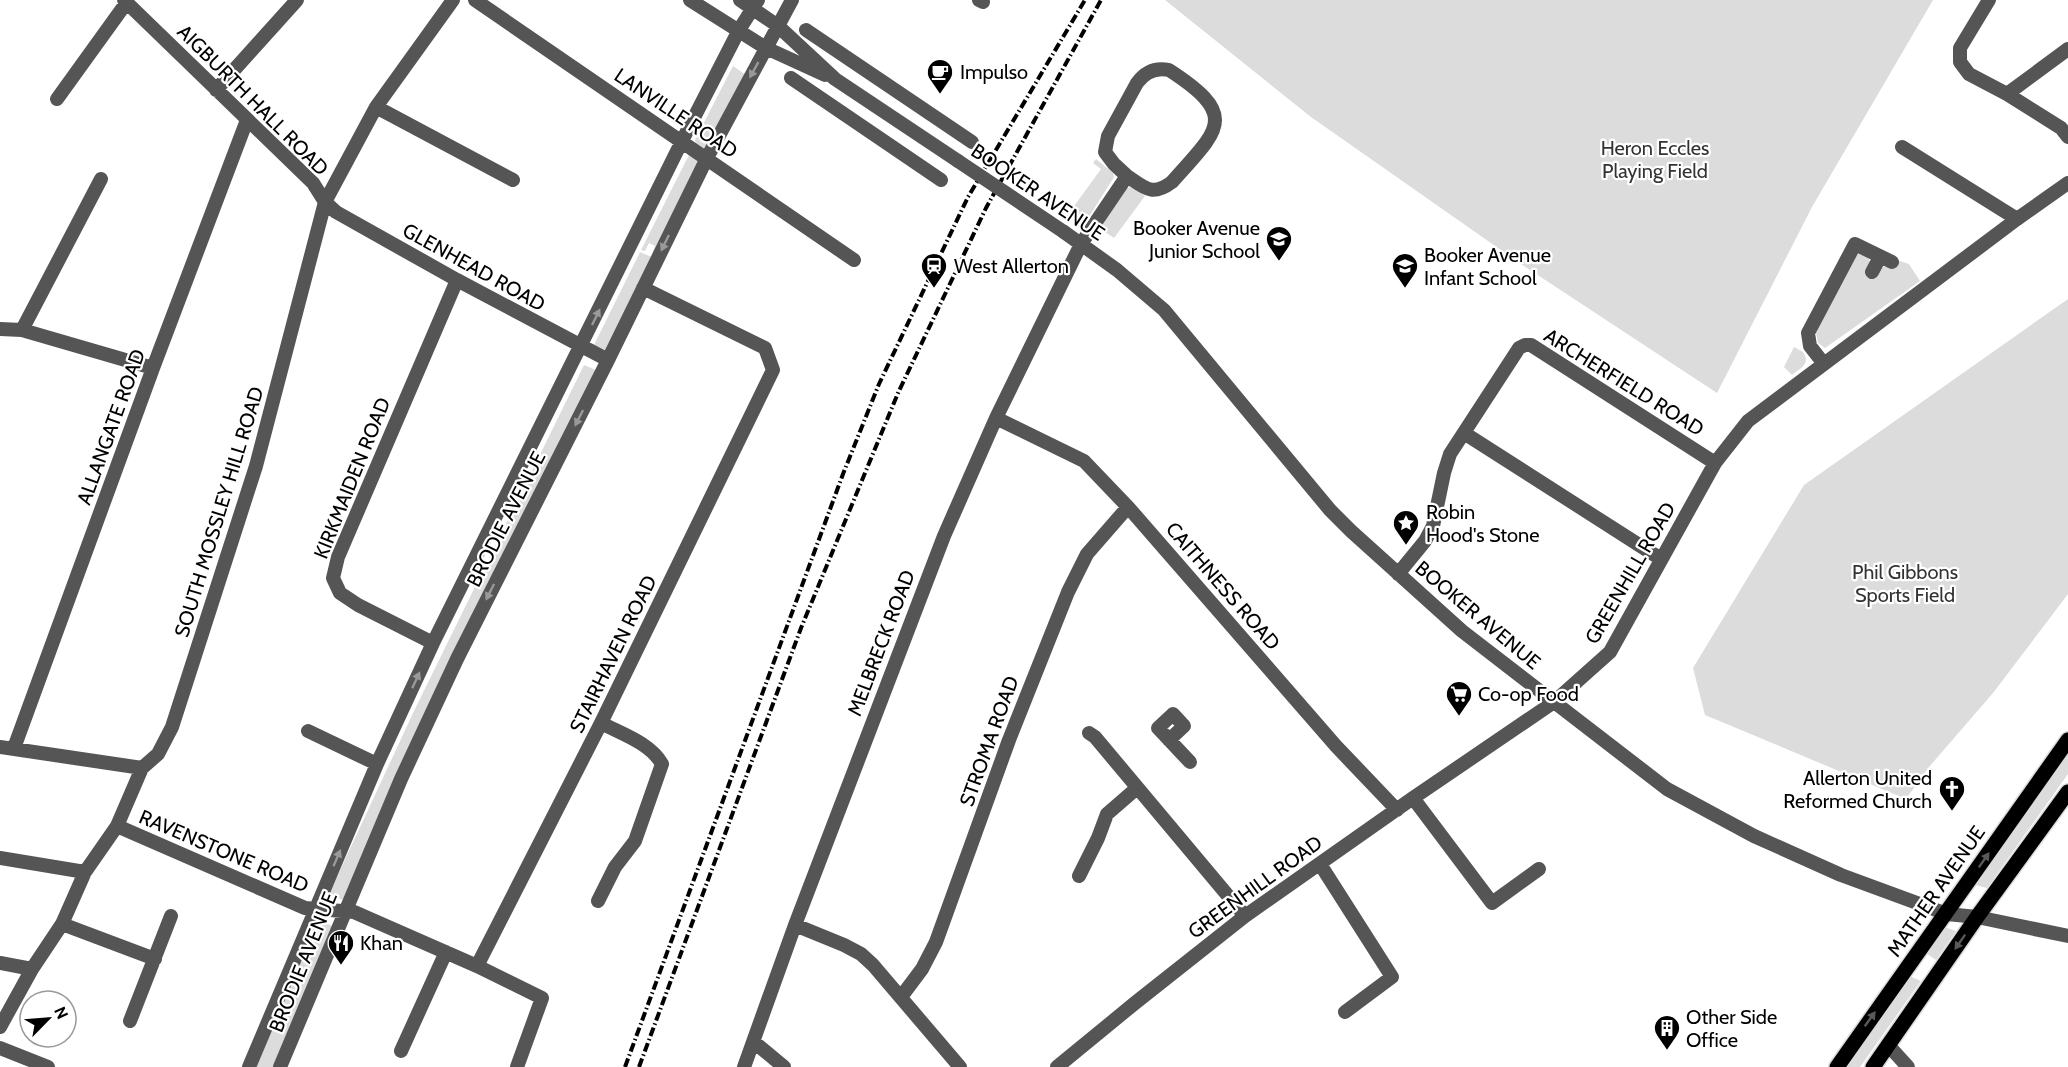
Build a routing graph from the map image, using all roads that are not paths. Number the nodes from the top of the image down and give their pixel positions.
1 (297, 0) edge
2 (453, 0) edge
3 (476, 0) edge
4 (690, 0) edge
5 (740, 0) edge
6 (792, 0) edge
7 (1989, 0) edge
8 (125, 1) edge
9 (756, 4) edge
10 (778, 26) junction
11 (739, 30) junction
12 (766, 48) junction
13 (2068, 49) edge
14 (807, 53) junction
15 (791, 78) dead end
16 (835, 79) junction
17 (889, 87) junction
18 (216, 90) junction
19 (2007, 94) junction
20 (57, 99) dead end
21 (875, 106) junction
22 (376, 107) junction
23 (248, 120) junction
24 (863, 127) junction
25 (2068, 137) edge
26 (682, 141) junction
27 (972, 142) dead end
28 (1902, 147) dead end
29 (707, 158) junction
30 (1127, 176) junction
31 (101, 178) dead end
32 (513, 180) dead end
33 (941, 180) dead end
34 (2068, 183) edge
35 (325, 202) junction
36 (2017, 219) junction
37 (1082, 244) junction
38 (854, 260) dead end
39 (1872, 272) dead end
40 (457, 280) junction
41 (643, 288) junction
42 (0, 329) edge
43 (22, 330) junction
44 (581, 347) junction
45 (608, 360) junction
46 (1824, 364) junction
47 (153, 368) junction
48 (996, 418) junction
49 (1464, 433) junction
50 (1715, 463) junction
51 (1128, 507) junction
52 (1661, 559) junction
53 (1398, 574) junction
54 (433, 643) junction
55 (1554, 702) junction
56 (601, 723) junction
57 (308, 732) dead end
58 (1089, 733) dead end
59 (1169, 740) dead end
60 (2068, 740) edge
61 (7, 748) edge
62 (1190, 762) dead end
63 (376, 764) junction
64 (142, 768) junction
65 (1137, 788) junction
66 (2068, 792) edge
67 (1413, 798) junction
68 (1396, 810) junction
69 (117, 826) junction
70 (0, 858) edge
71 (1320, 864) junction
72 (1539, 868) dead end
73 (85, 872) junction
74 (1079, 876) dead end
75 (617, 897) dead end
76 (315, 908) junction
77 (344, 912) junction
78 (1947, 914) junction
79 (171, 916) dead end
80 (1245, 916) junction
81 (1977, 917) junction
82 (62, 924) junction
83 (795, 925) junction
84 (2068, 936) edge
85 (446, 952) junction
86 (156, 959) junction
87 (0, 963) edge
88 (477, 966) junction
89 (32, 969) junction
90 (901, 997) junction
91 (1344, 1012) dead end
92 (130, 1021) dead end
93 (0, 1027) edge
94 (753, 1042) junction
95 (1888, 1045) junction
96 (0, 1048) edge
97 (401, 1051) dead end
98 (48, 1067) edge
99 (249, 1067) edge
100 (280, 1067) edge
101 (517, 1067) edge
102 (744, 1067) edge
103 (784, 1067) edge
104 (960, 1067) edge
105 (1057, 1067) edge
106 (1837, 1067) edge
107 (1873, 1067) edge
108 (1908, 1067) edge

1 - 18 street
2 - 22 street, SOUTH MOSSLEY HILL ROAD
3 - 26 street, LANVILLE ROAD
4 - 11 street, BOOKER AVENUE
5 - 9 street, BOOKER AVENUE
6 - 10 street, BRODIE AVENUE
7 - 19 street
8 - 18 street, AIGBURTH HALL ROAD
8 - 20 street, AIGBURTH HALL ROAD
9 - 10 street, BOOKER AVENUE
9 - 11 street, BRODIE AVENUE
10 - 12 street, BRODIE AVENUE
10 - 14 street, BOOKER AVENUE
11 - 12 street, BOOKER AVENUE
11 - 26 street, BRODIE AVENUE
12 - 16 street, BOOKER AVENUE
12 -> 29 street, BRODIE AVENUE
13 - 19 street
14 - 16 street, BOOKER AVENUE
14 - 17 street, BOOKER AVENUE
15 - 24 street
16 - 21 street, BOOKER AVENUE
17 - 21 street
17 - 27 street, BOOKER AVENUE
18 - 23 street, AIGBURTH HALL ROAD
19 - 25 street
21 - 24 street
21 - 37 street, BOOKER AVENUE, bridge
22 - 32 street
22 - 35 street, SOUTH MOSSLEY HILL ROAD
23 - 35 street, AIGBURTH HALL ROAD
23 - 47 street, ALLANGATE ROAD
24 - 33 street
26 - 29 street, LANVILLE ROAD
44 -> 26 street, BRODIE AVENUE
28 - 36 street
29 - 38 street, LANVILLE ROAD
29 -> 41 street, BRODIE AVENUE
30 - 30 street
30 - 37 street, MELBRECK ROAD
31 - 43 street
34 - 36 street, GREENHILL ROAD
35 - 40 street, GLENHEAD ROAD
35 - 64 street, SOUTH MOSSLEY HILL ROAD
36 - 46 street, GREENHILL ROAD
37 - 48 street, MELBRECK ROAD
37 - 53 street, BOOKER AVENUE
39 - 46 street
40 - 44 street, GLENHEAD ROAD
40 - 54 street, KIRKMAIDEN ROAD
41 - 45 street, BRODIE AVENUE
41 - 56 street, STAIRHAVEN ROAD
42 - 43 street
43 - 47 street
44 - 45 street, GLENHEAD ROAD
44 - 54 street, BRODIE AVENUE
45 -> 77 street, BRODIE AVENUE
46 - 50 street, GREENHILL ROAD
47 - 61 street, ALLANGATE ROAD
48 - 51 street, CAITHNESS ROAD
48 - 83 street, MELBRECK ROAD
49 - 50 street, ARCHERFIELD ROAD
49 - 52 street
49 - 53 street, ARCHERFIELD ROAD
50 - 52 street, GREENHILL ROAD
51 - 68 street, CAITHNESS ROAD
51 - 90 street, STROMA ROAD
52 - 55 street, GREENHILL ROAD
53 - 55 street, BOOKER AVENUE
63 -> 54 street, BRODIE AVENUE
55 - 67 street, GREENHILL ROAD
55 - 78 street, BOOKER AVENUE
56 - 75 street
56 - 88 street, STAIRHAVEN ROAD
57 - 63 street
58 - 65 street
59 - 62 street
78 -> 60 main road, MATHER AVENUE
61 - 64 street
76 -> 63 street, BRODIE AVENUE
64 - 69 street, SOUTH MOSSLEY HILL ROAD
65 - 74 street
65 - 80 street
66 - 81 main road
67 - 68 street, GREENHILL ROAD
67 - 72 street
68 - 71 street, GREENHILL ROAD
69 - 73 street, SOUTH MOSSLEY HILL ROAD
69 - 76 street, RAVENSTONE ROAD
70 - 73 street
71 - 80 street, GREENHILL ROAD
71 - 91 street
73 - 82 street, SOUTH MOSSLEY HILL ROAD
76 - 77 street, RAVENSTONE ROAD
76 - 99 street, BRODIE AVENUE
77 - 85 street
77 - 100 street, BRODIE AVENUE
78 - 81 street, BOOKER AVENUE
106 -> 78 main road, MATHER AVENUE
79 - 86 street
80 - 105 street, GREENHILL ROAD
81 - 84 street, BOOKER AVENUE
81 -> 95 main road
82 - 86 street
82 - 89 street, SOUTH MOSSLEY HILL ROAD
83 - 90 street
83 - 94 street, MELBRECK ROAD
85 - 88 street
85 - 97 street
86 - 92 street
87 - 89 street
88 - 101 street
89 - 93 street, SOUTH MOSSLEY HILL ROAD
90 - 104 street
94 - 102 street, MELBRECK ROAD
94 - 103 street
95 - 107 main road
95 - 108 street
96 - 98 street

